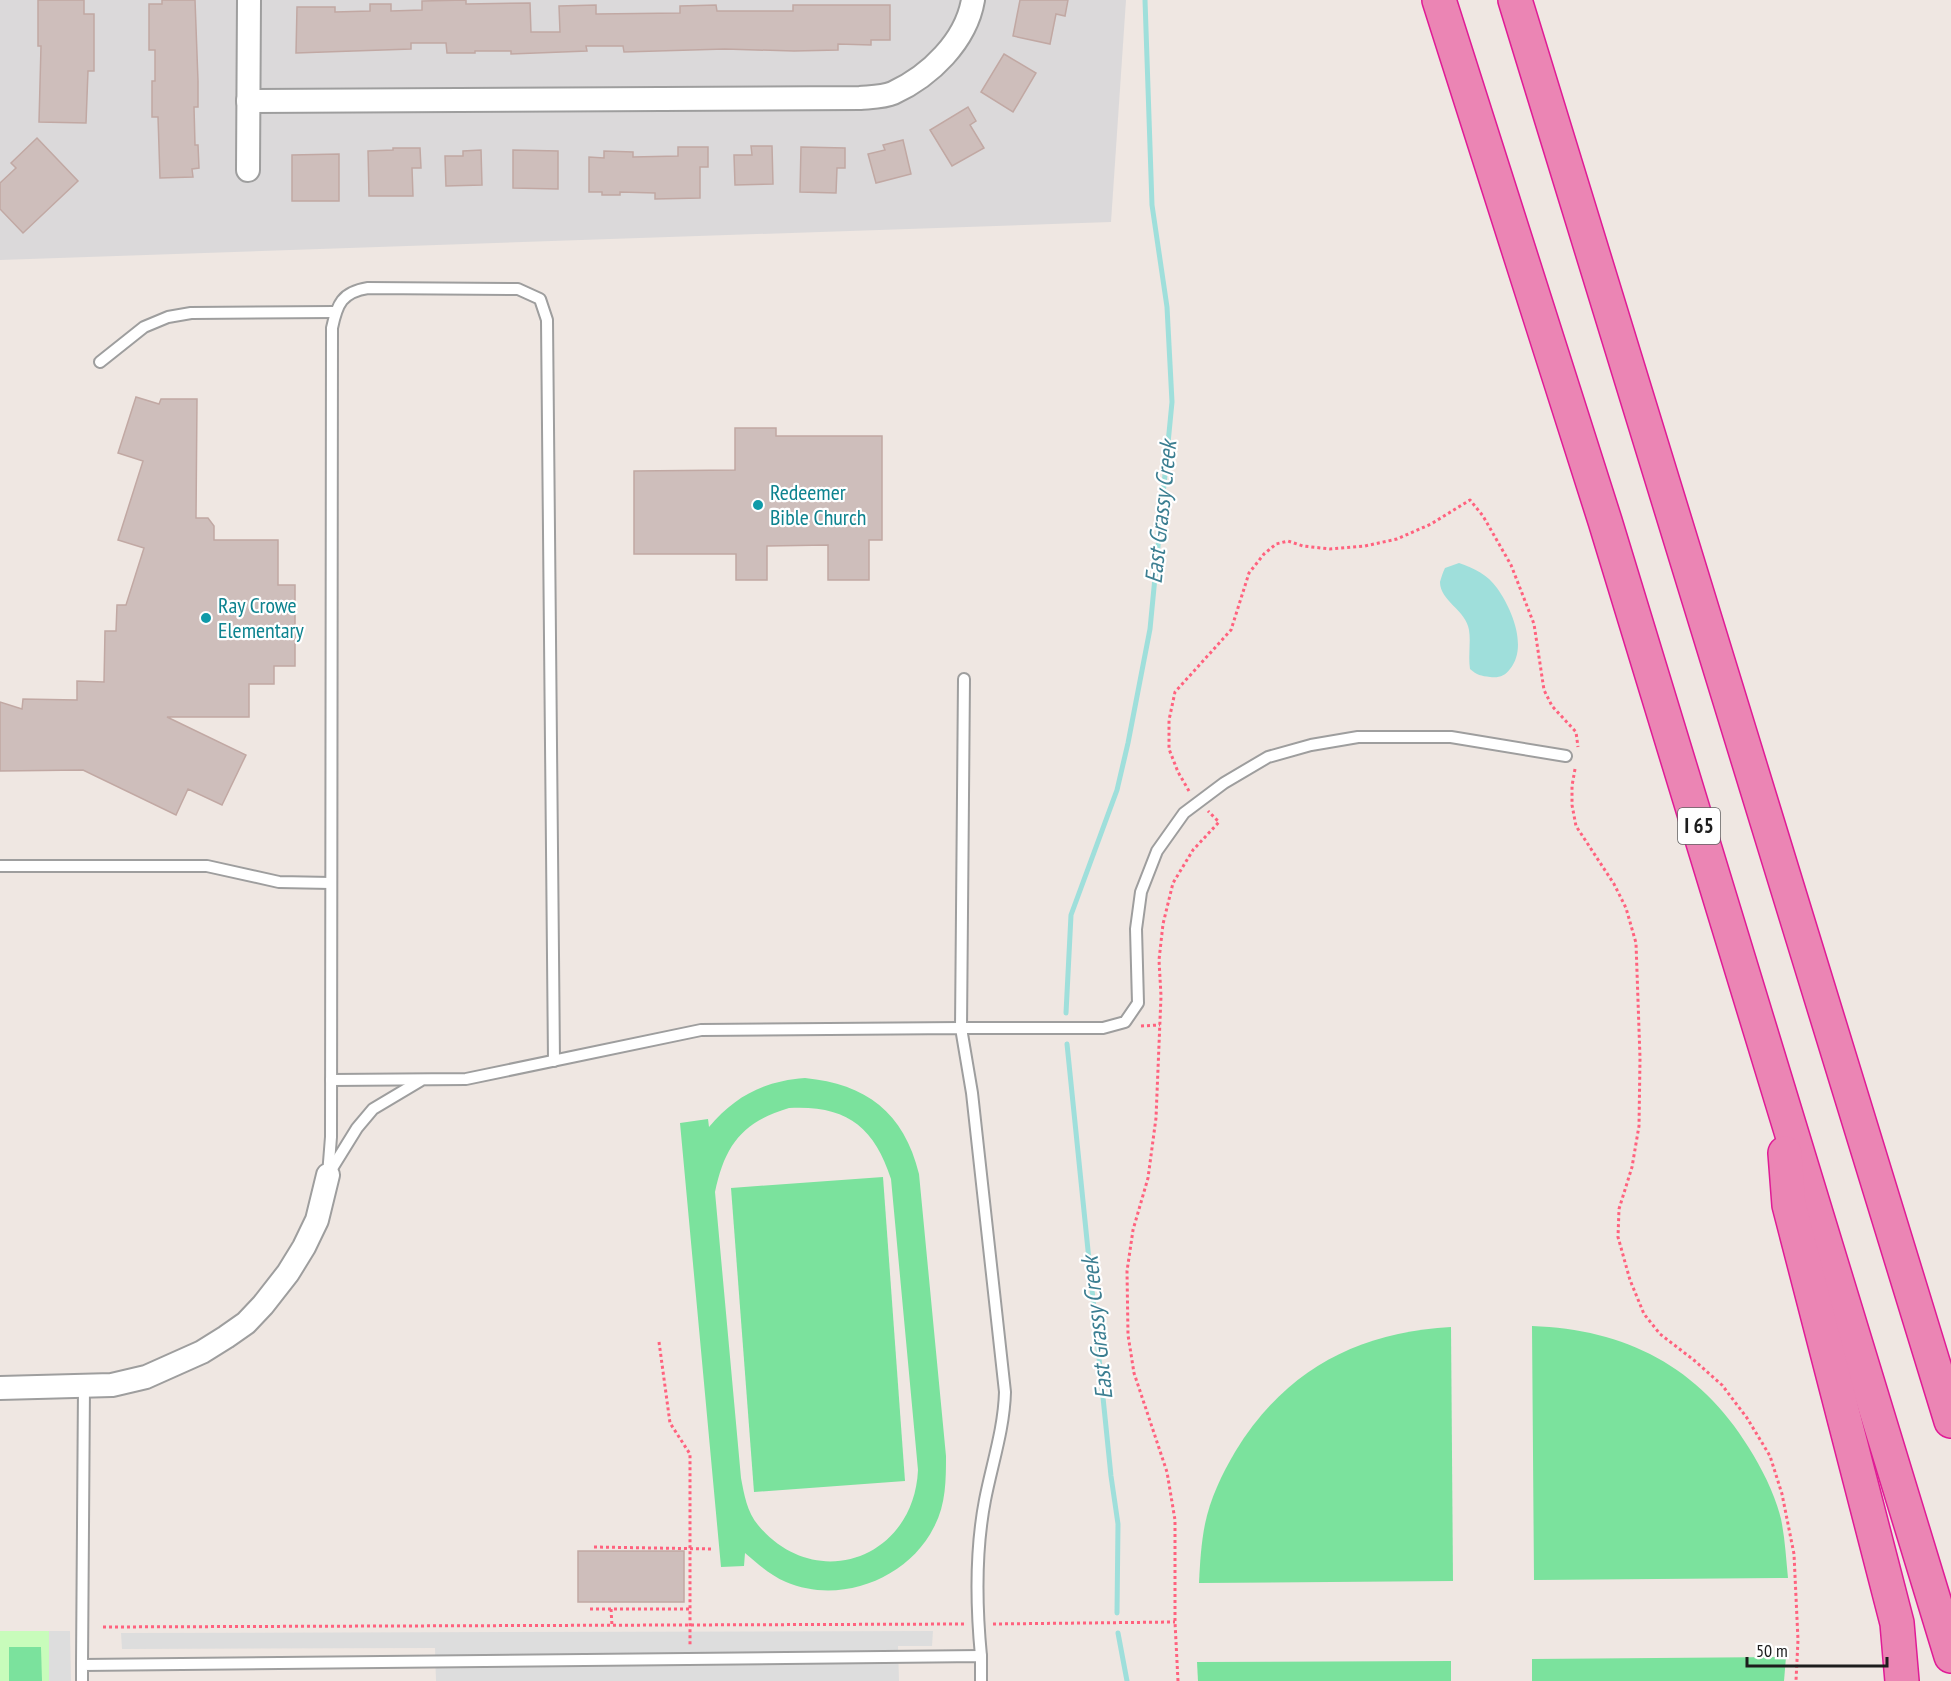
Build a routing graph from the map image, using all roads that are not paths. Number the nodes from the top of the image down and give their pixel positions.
1 (249, 0) edge
2 (973, 0) edge
3 (1439, 0) edge
4 (1515, 0) edge
5 (248, 101) junction
6 (248, 170) dead end
7 (335, 312) junction
8 (100, 362) dead end
9 (964, 678) dead end
10 (1725, 686) junction
11 (1572, 755) road end
12 (0, 866) edge
13 (331, 883) junction
14 (961, 1028) junction
15 (554, 1061) junction
16 (331, 1080) junction
17 (422, 1080) junction
18 (1779, 1085) junction
19 (328, 1175) junction
20 (1951, 1347) edge
21 (84, 1386) junction
22 (0, 1388) edge
23 (1951, 1421) edge
24 (981, 1656) junction
25 (1951, 1656) edge
26 (82, 1665) junction
27 (82, 1681) edge
28 (981, 1681) edge
29 (1902, 1681) edge

1 - 5 street
2 - 5 street
3 - 18 highway, I 65
4 - 10 highway
5 - 6 street
7 - 8 lane
7 - 13 lane
7 - 15 lane
9 - 14 lane
10 - 20 highway
10 - 23 highway
11 - 14 lane
12 - 13 lane
13 - 16 lane
14 - 15 lane
14 - 24 lane
15 - 17 lane
16 - 17 lane
16 - 19 lane
17 - 19 lane
18 - 25 highway, I 65
18 - 29 highway
19 - 21 street
21 - 22 street
21 - 26 lane
24 - 26 lane
24 - 28 lane
26 - 27 lane

